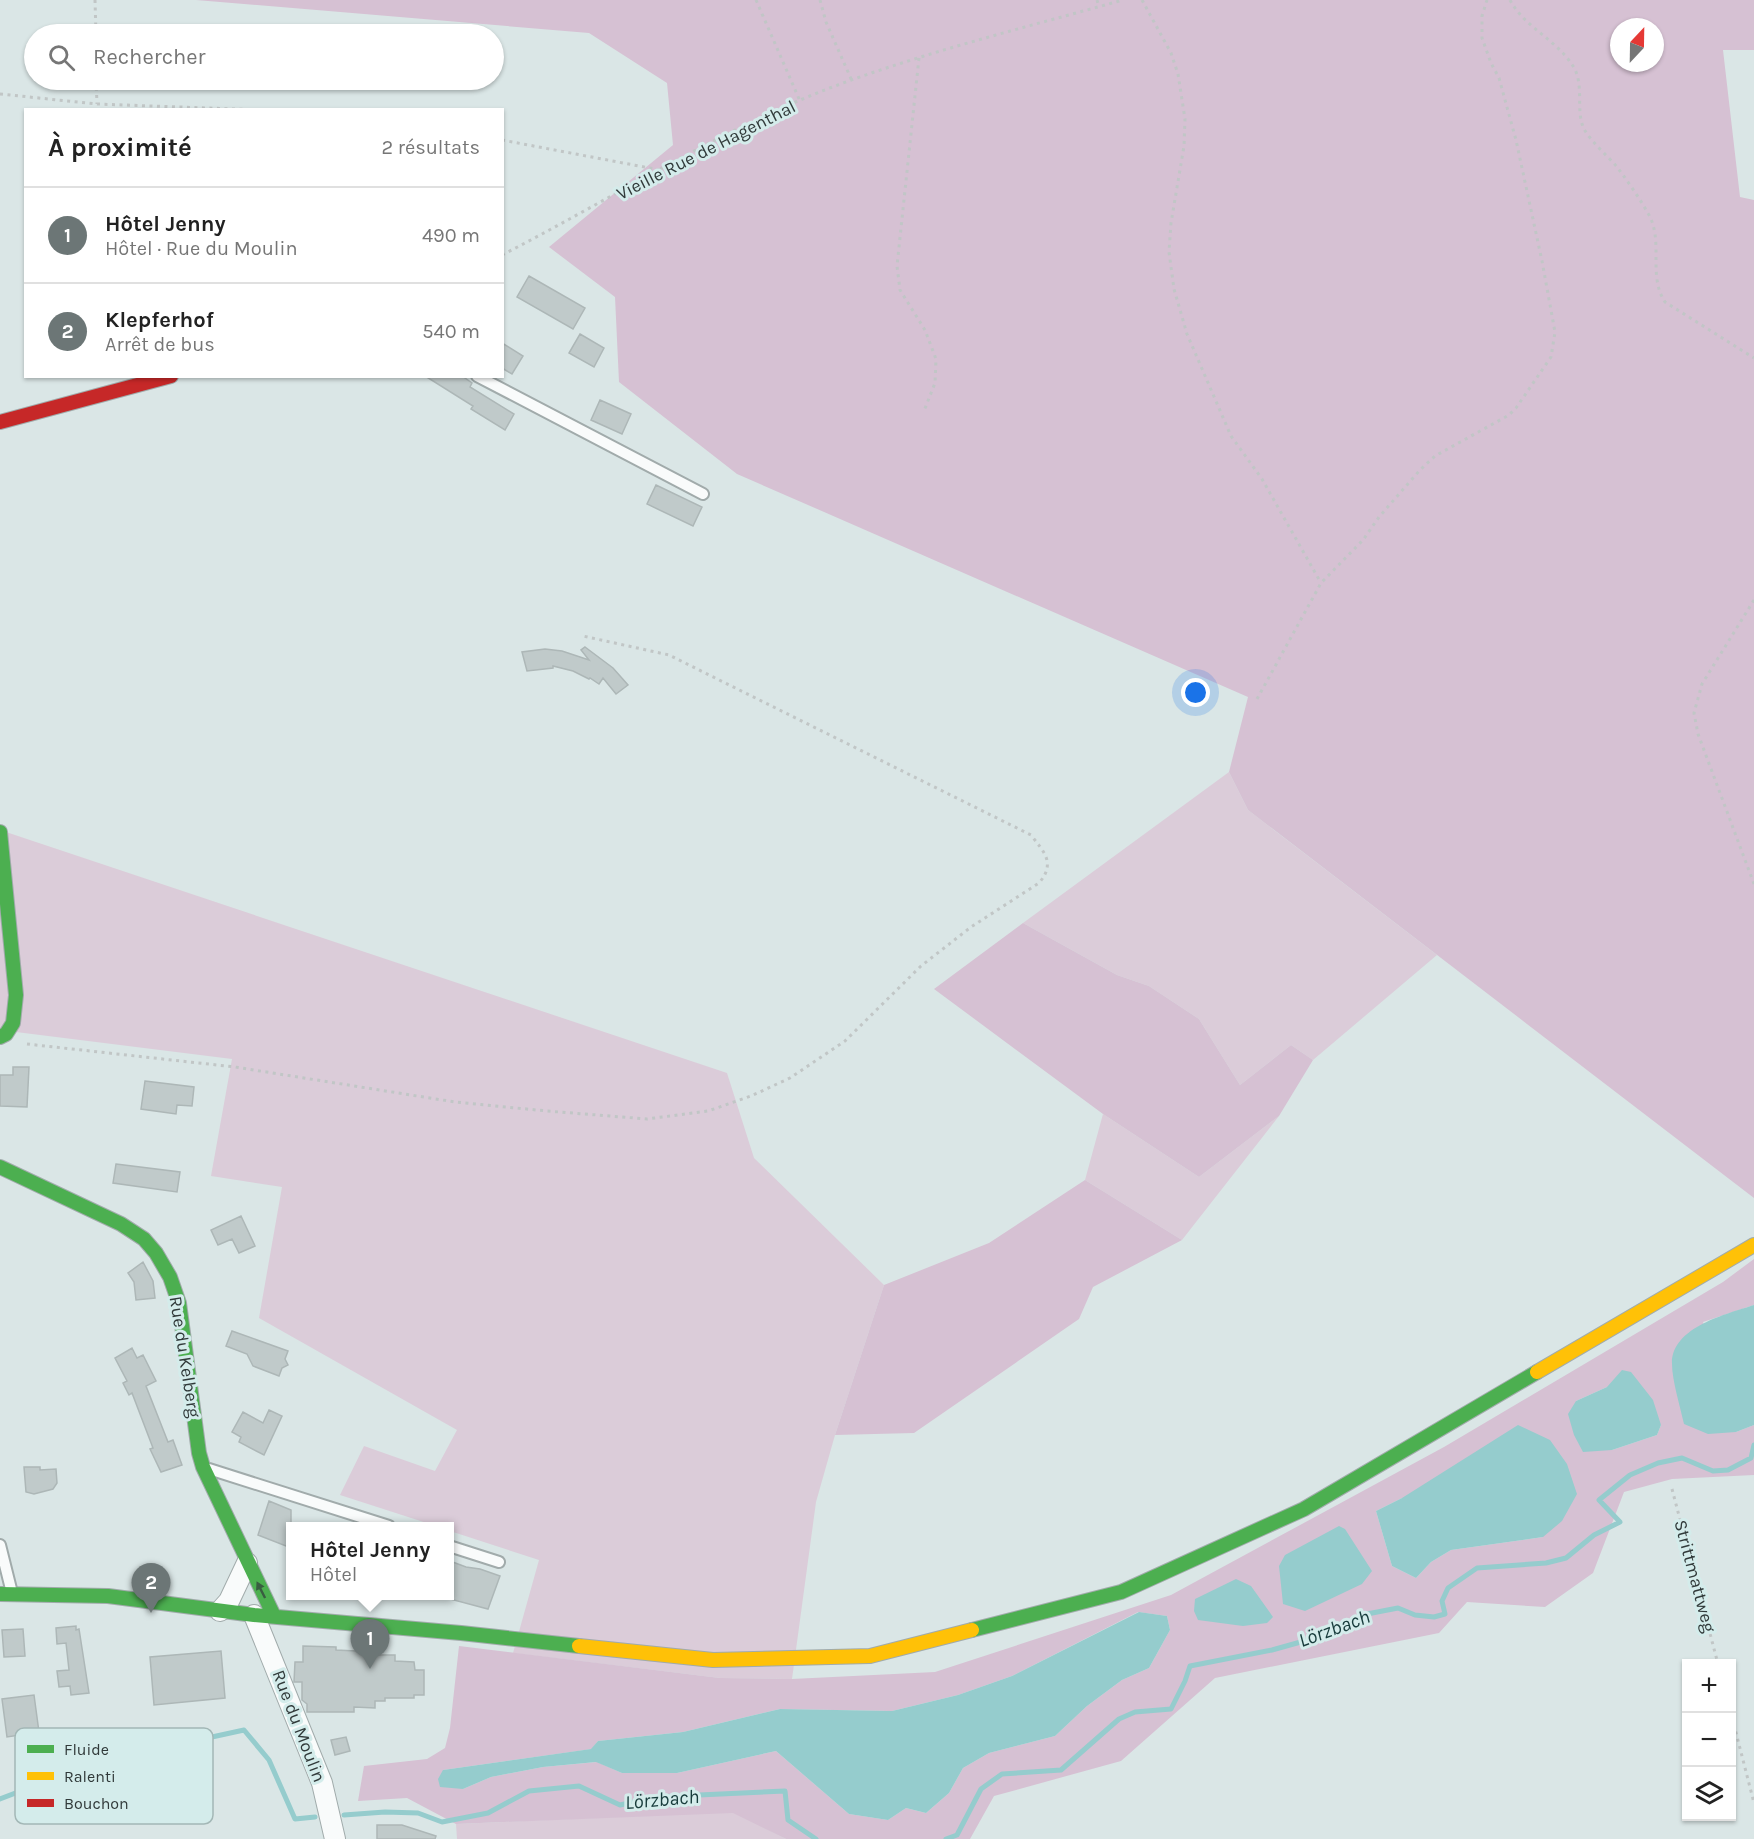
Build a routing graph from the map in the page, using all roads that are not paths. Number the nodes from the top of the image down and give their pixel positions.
1 (164, 378) edge
2 (481, 378) edge
3 (0, 422) edge
4 (703, 494) dead end
5 (0, 832) edge
6 (2, 1036) edge
7 (0, 1167) edge
8 (1754, 1245) edge
9 (203, 1467) junction
10 (374, 1522) edge
11 (0, 1545) edge
12 (454, 1547) edge
13 (499, 1562) dead end
14 (247, 1563) junction
15 (6, 1594) edge
16 (220, 1611) junction
17 (254, 1615) junction
18 (274, 1616) junction
19 (335, 1839) edge

1 - 3 main road
2 - 4 lane
5 - 6 main road
7 - 9 main road, Rue du Kelberg
8 - 18 main road
9 - 10 lane
9 - 14 main road, Rue du Kelberg
11 - 15 lane
12 - 13 lane
14 - 16 street
18 -> 14 main road, Rue du Kelberg
15 - 16 main road
16 - 17 main road
17 - 18 main road
17 - 19 street, Rue du Moulin

